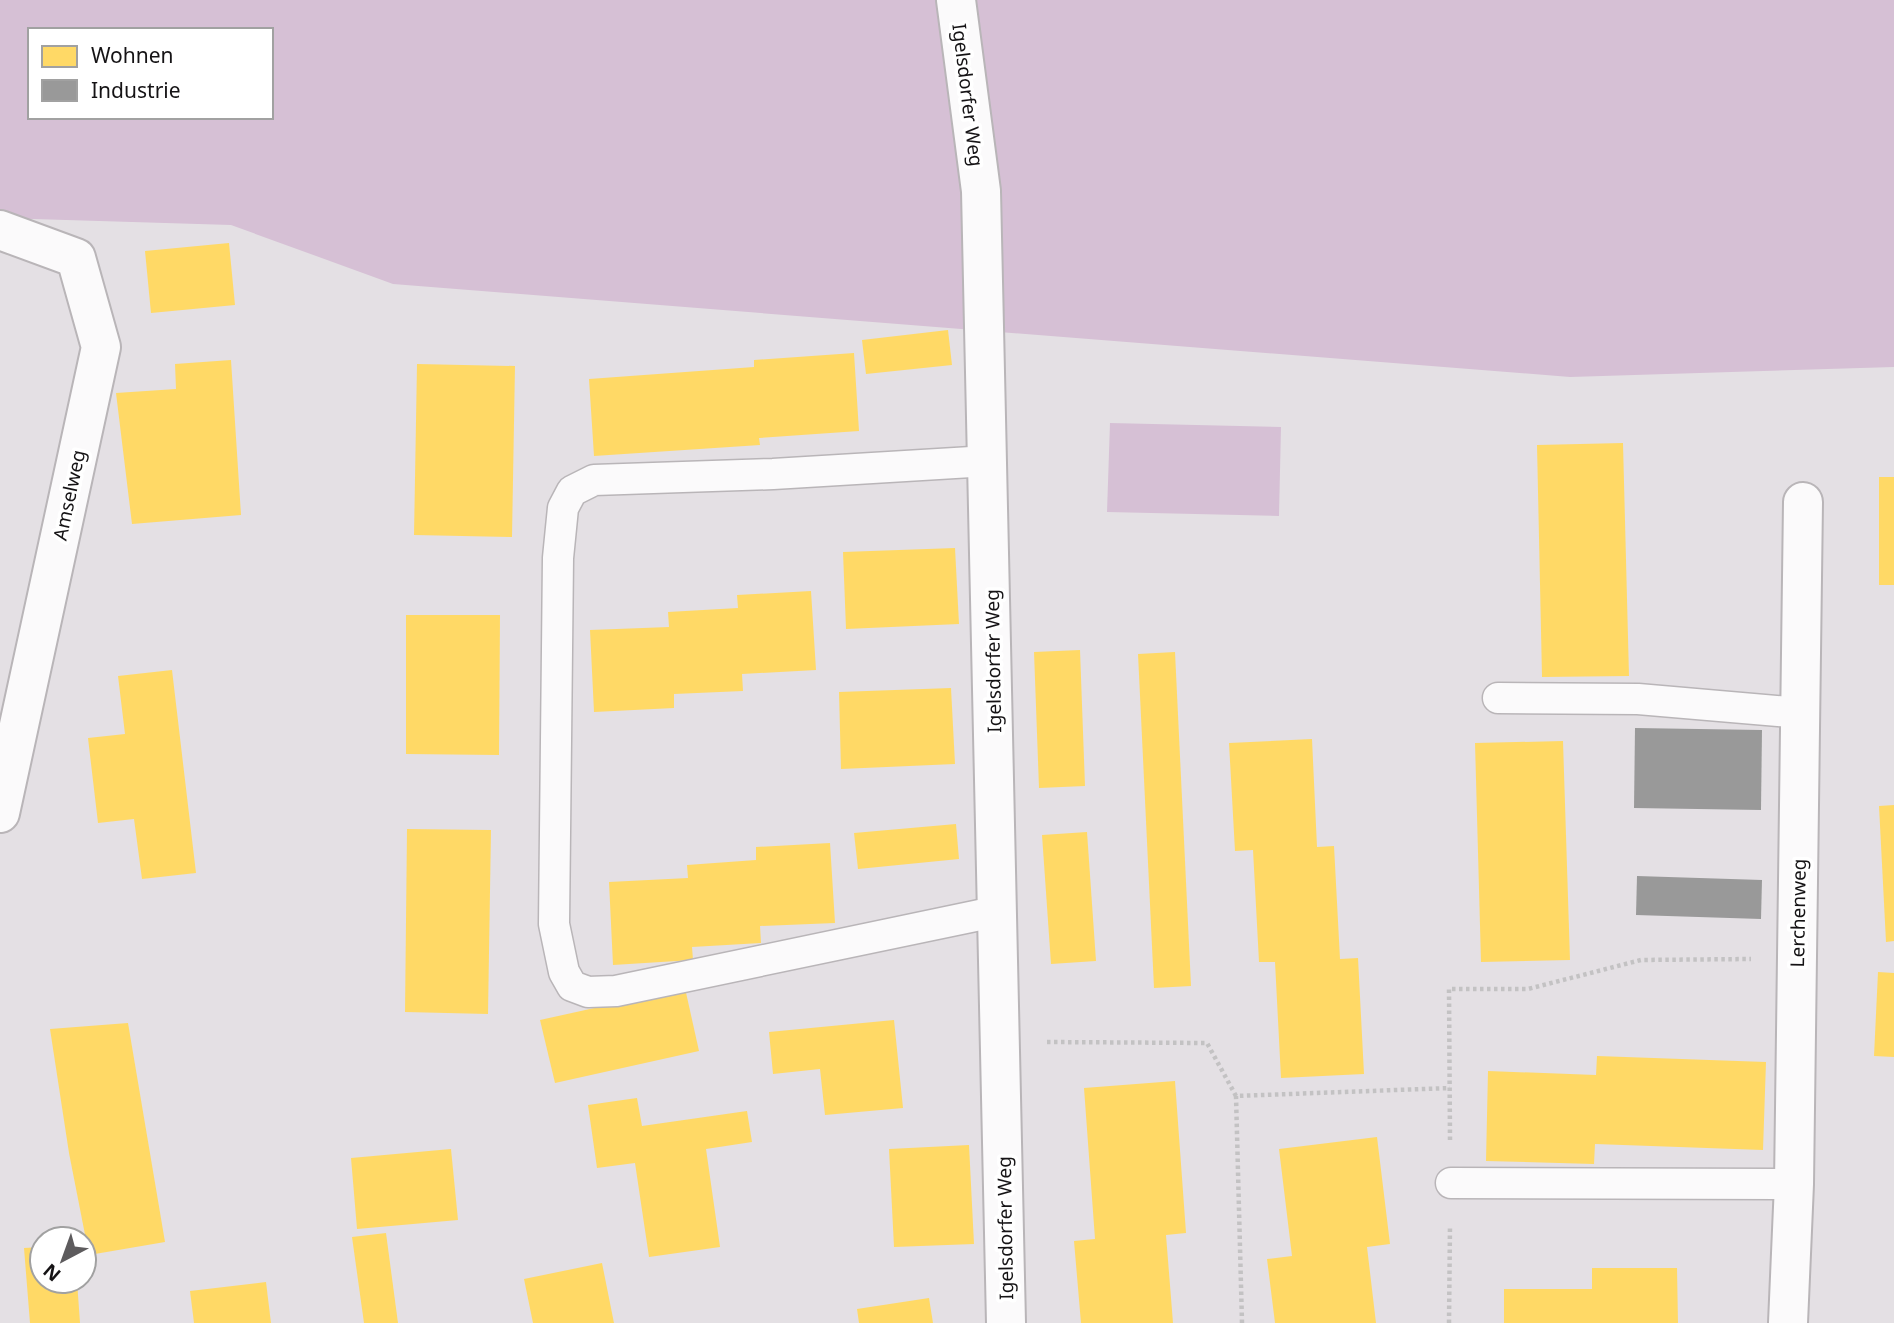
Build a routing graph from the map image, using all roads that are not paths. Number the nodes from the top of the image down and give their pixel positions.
1 (956, 0) edge
2 (0, 230) edge
3 (988, 461) junction
4 (1803, 502) dead end
5 (1499, 698) dead end
6 (1801, 713) junction
7 (0, 813) edge
8 (999, 911) junction
9 (1451, 1184) road end
10 (1794, 1184) junction
11 (1006, 1323) edge
12 (1788, 1323) edge

1 - 3 street, Igelsdorfer Weg
2 - 7 street, Amselweg
3 - 8 street, Igelsdorfer Weg
3 - 8 lane
4 - 6 street, Lerchenweg
5 - 6 lane
6 - 10 street, Lerchenweg
8 - 11 street, Igelsdorfer Weg
9 - 10 lane
10 - 12 street, Lerchenweg

